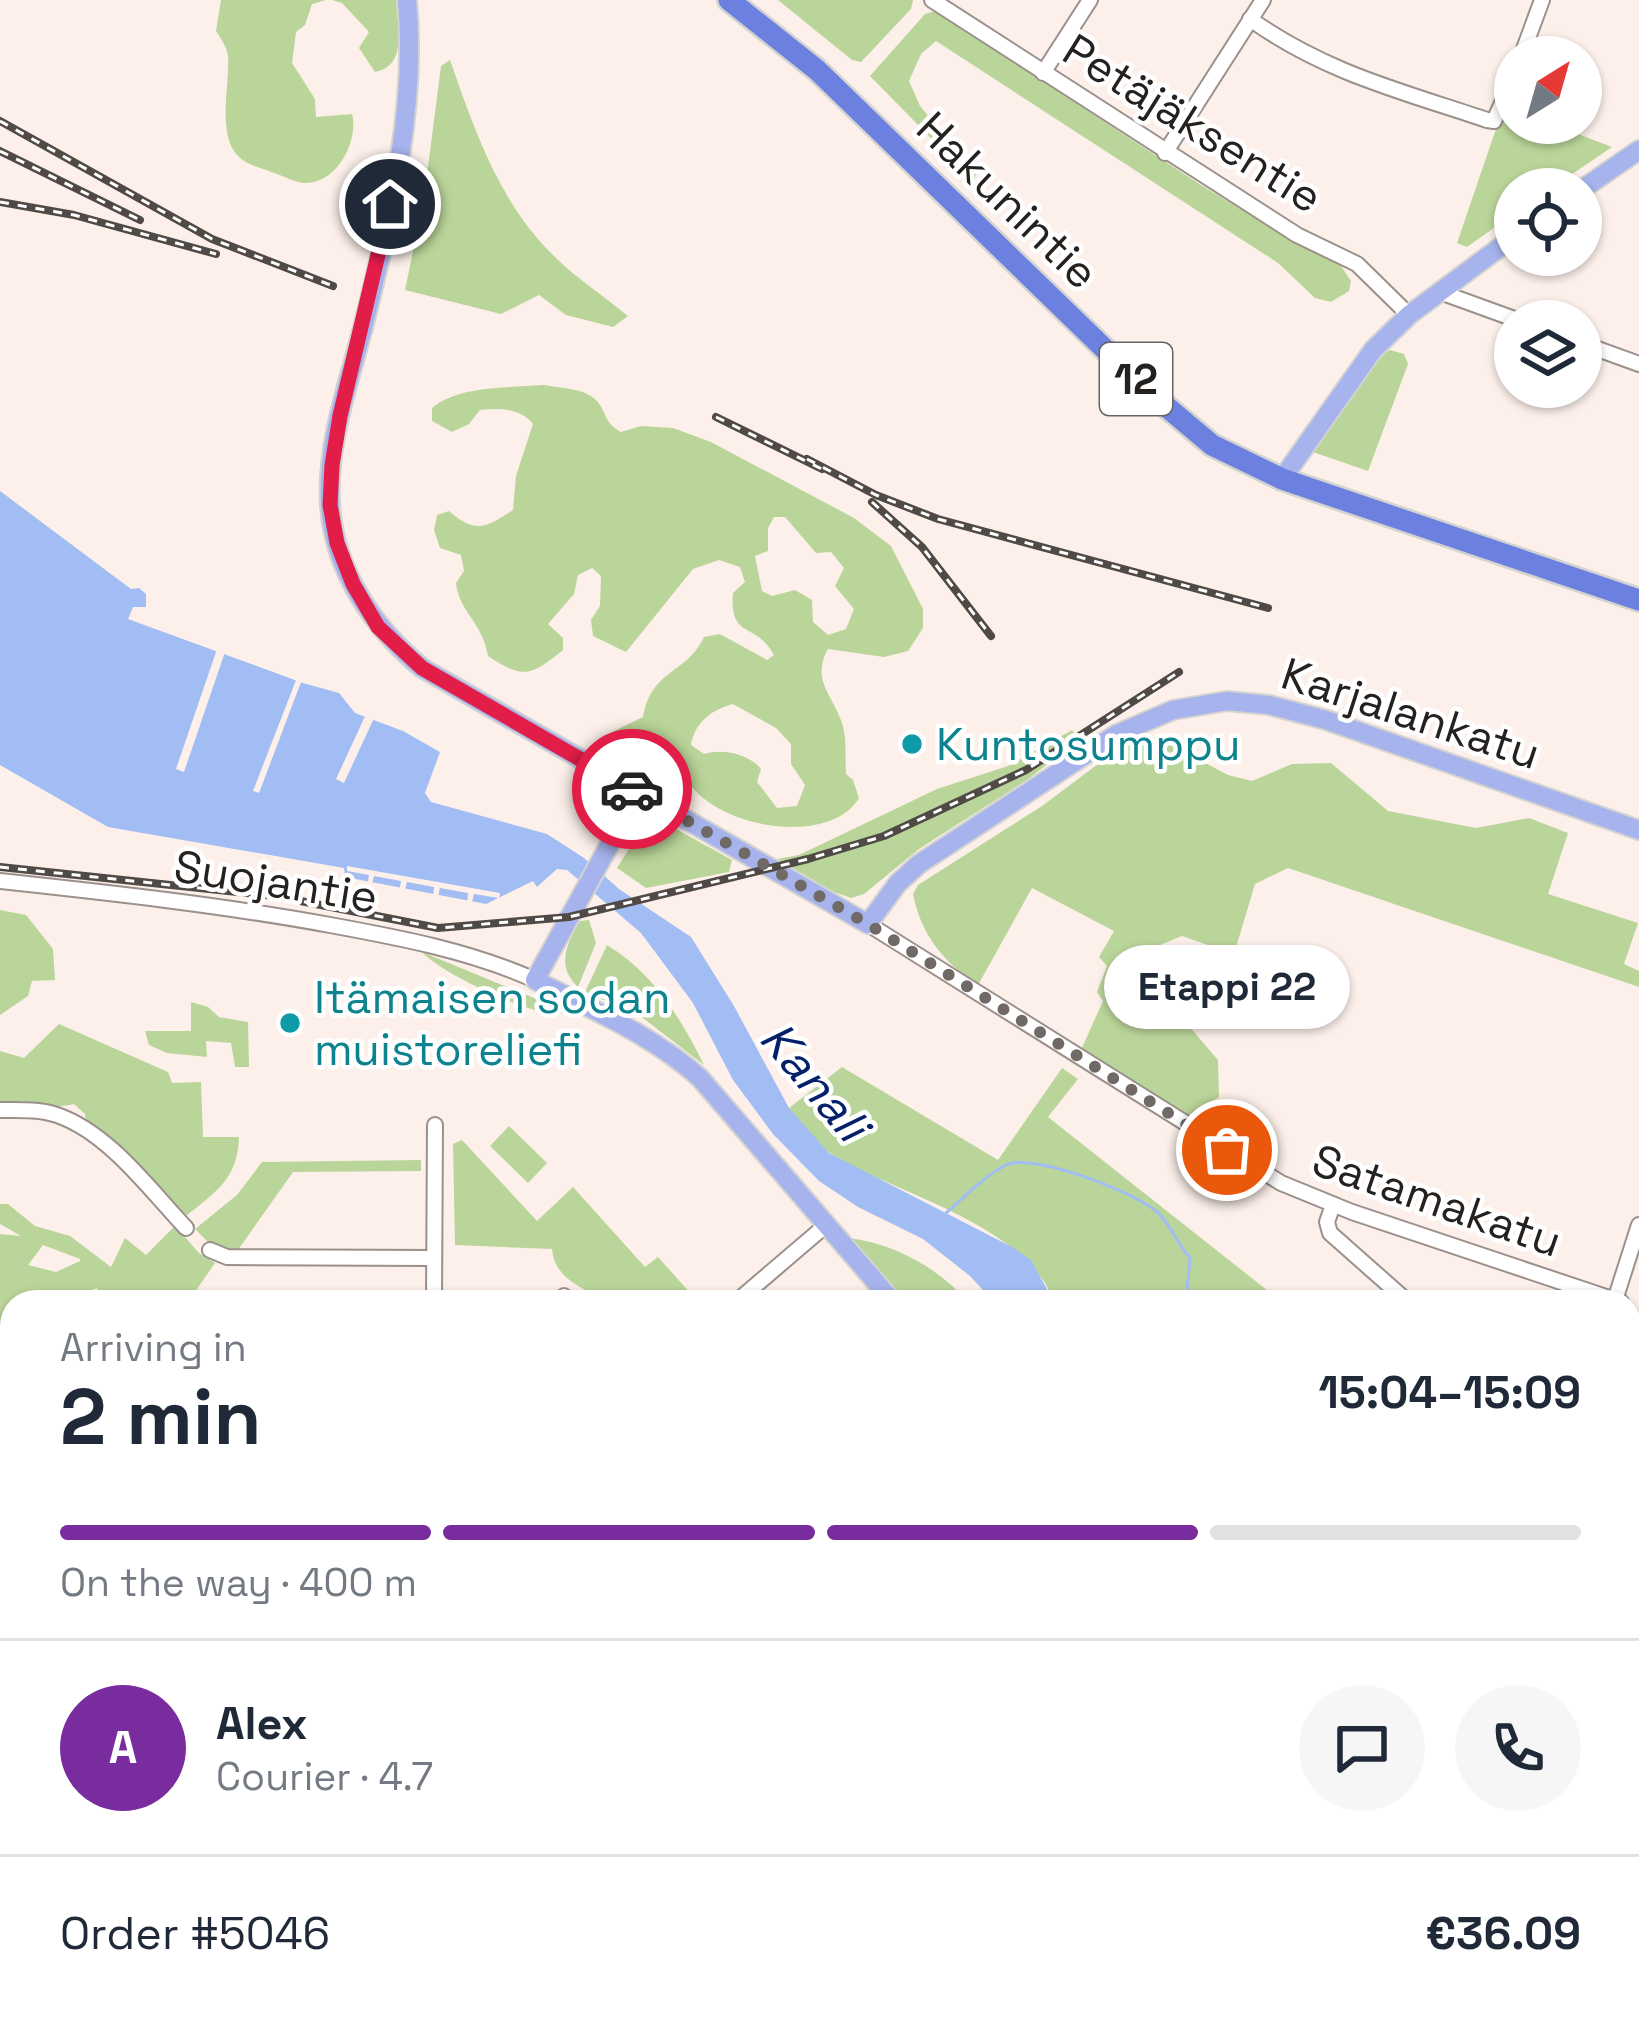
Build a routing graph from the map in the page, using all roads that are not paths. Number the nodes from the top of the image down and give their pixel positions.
1 (407, 0) edge
2 (729, 0) edge
3 (932, 0) edge
4 (1090, 0) edge
5 (1263, 0) edge
6 (1542, 0) edge
7 (1250, 19) junction
8 (1529, 36) edge
9 (1043, 73) junction
10 (1494, 121) edge
11 (1639, 149) edge
12 (1165, 153) junction
13 (1602, 175) edge
14 (1494, 251) edge
15 (1439, 292) junction
16 (1494, 312) edge
17 (1409, 315) junction
18 (1602, 351) edge
19 (1639, 364) edge
20 (1282, 479) junction
21 (1639, 600) edge
22 (638, 793) junction
23 (1639, 830) edge
24 (0, 881) edge
25 (868, 924) junction
26 (535, 980) junction
27 (0, 1109) edge
28 (435, 1124) dead end
29 (1333, 1205) junction
30 (1639, 1225) edge
31 (825, 1226) junction
32 (186, 1228) dead end
33 (210, 1250) dead end
34 (433, 1258) junction
35 (434, 1290) edge
36 (750, 1290) edge
37 (882, 1290) edge
38 (1394, 1290) edge
39 (1586, 1290) edge
40 (1625, 1290) edge

1 - 22 main road
2 - 20 highway, Hakunintie / 12
3 - 9 street, Petäjäksentie
4 - 9 street
5 - 7 street
6 - 8 street
7 - 10 street
7 - 12 street
9 - 12 street, Petäjäksentie
11 - 13 main road
12 - 17 street, Petäjäksentie
14 - 15 main road
15 - 16 street
15 - 17 main road
17 - 20 main road
18 - 19 street
20 - 21 highway, Hakunintie / 12
22 - 25 main road
22 - 26 main road
23 - 25 main road, Karjalankatu
24 - 26 street, Suojantie
25 - 29 street, Satamakatu
26 - 31 main road
27 - 32 street
28 - 34 street
29 - 38 street
29 - 39 street, Satamakatu
30 - 40 street
31 - 36 street
31 - 37 main road
33 - 34 street
34 - 35 street

